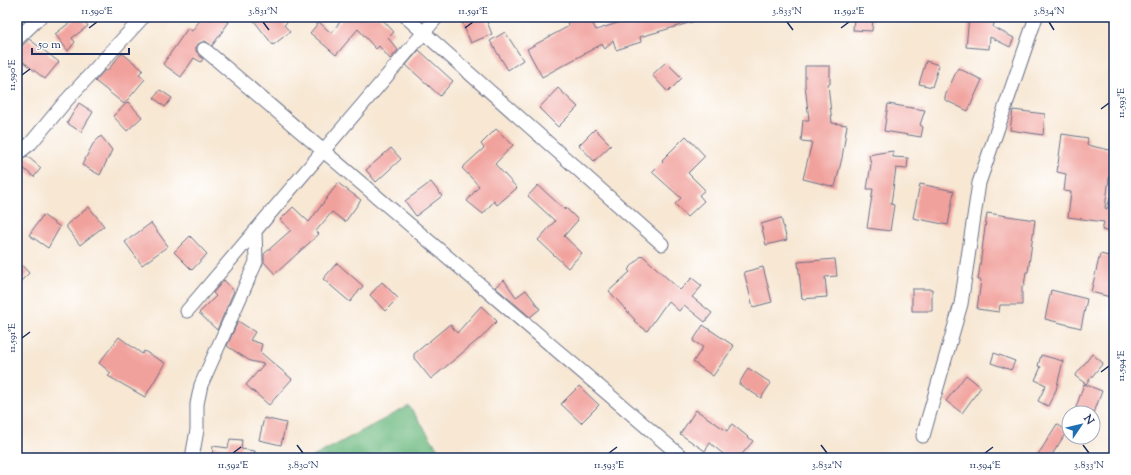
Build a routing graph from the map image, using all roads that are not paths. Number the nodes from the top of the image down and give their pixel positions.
1 (40, 17) edge
2 (143, 17) edge
3 (406, 17) edge
4 (437, 17) edge
5 (1036, 17) edge
6 (424, 33) junction
7 (17, 39) edge
8 (204, 48) dead end
9 (324, 150) junction
10 (17, 154) edge
11 (256, 231) junction
12 (662, 244) dead end
13 (187, 311) dead end
14 (923, 436) dead end
15 (192, 458) edge
16 (683, 458) edge

1 - 7 street
2 - 10 street
3 - 6 street
4 - 6 street
5 - 14 street
6 - 9 street
6 - 12 street
8 - 9 street
9 - 11 street
9 - 16 street
11 - 13 street
11 - 15 street

